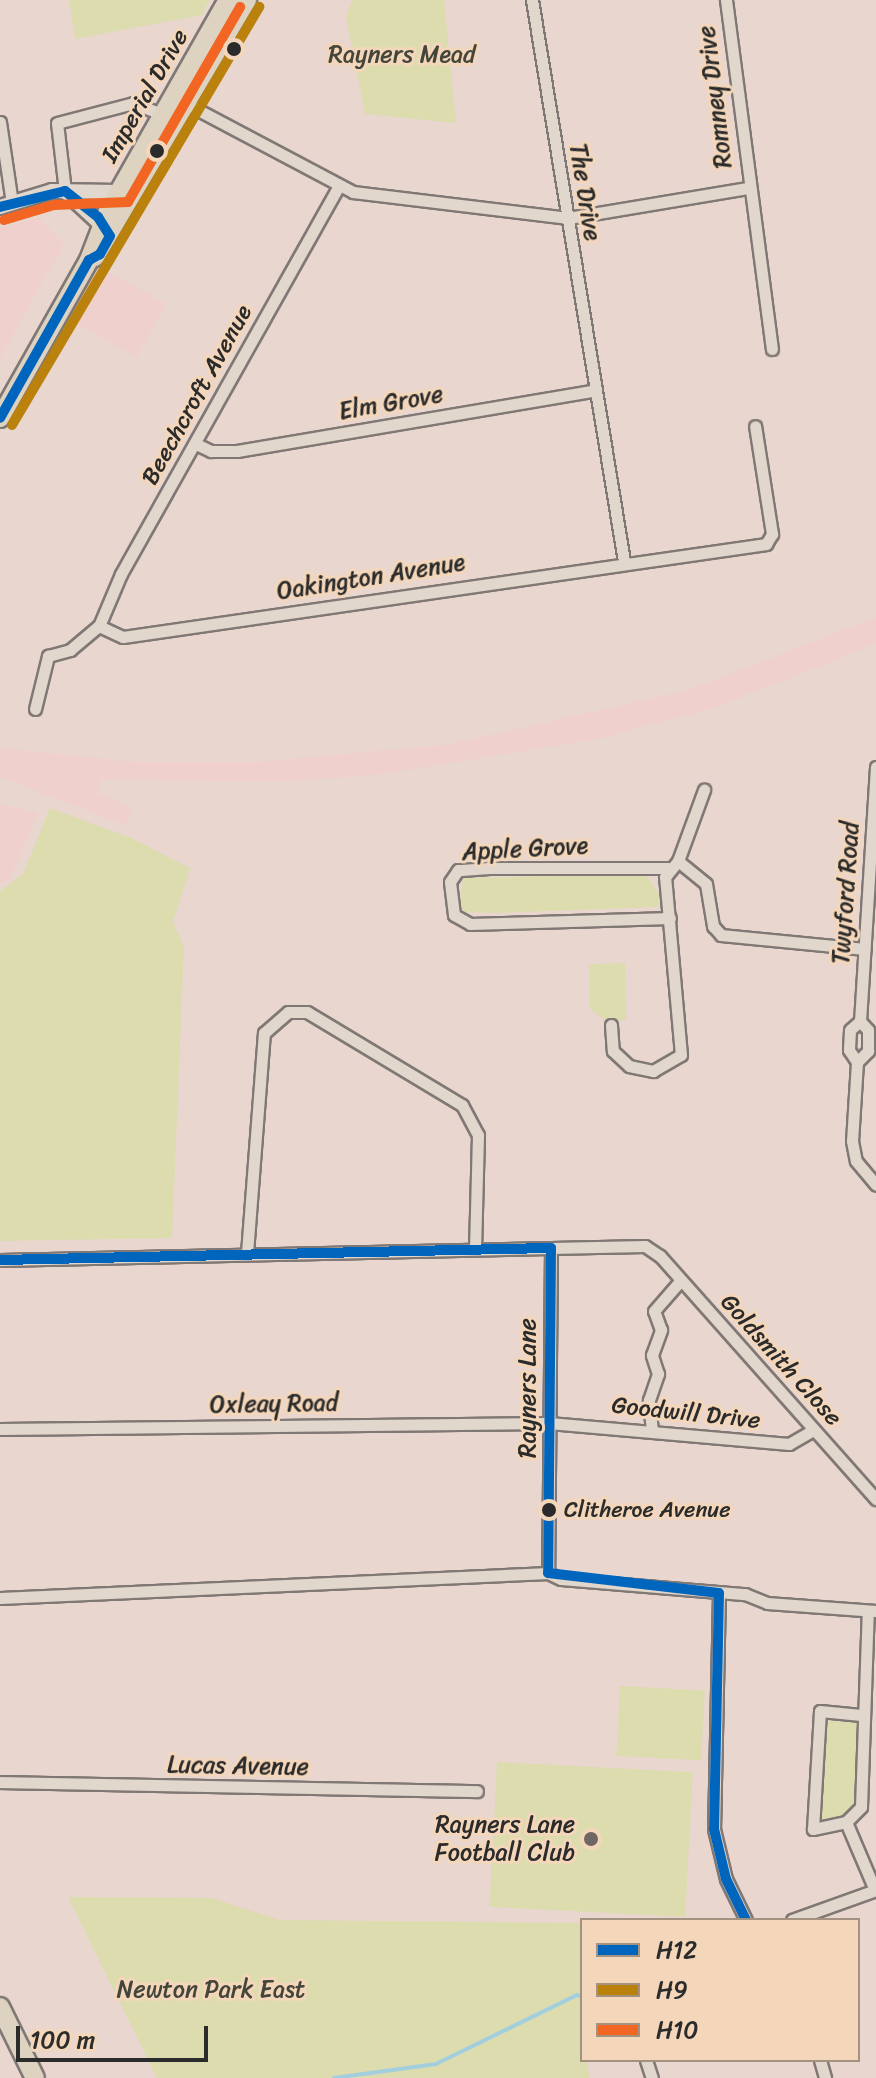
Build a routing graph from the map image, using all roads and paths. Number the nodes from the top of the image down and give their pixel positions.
1 (228, 0) edge
2 (247, 0) edge
3 (532, 0) edge
4 (726, 0) edge
5 (180, 100) junction
6 (162, 114) junction
7 (0, 122) edge
8 (339, 186) junction
9 (748, 188) junction
10 (65, 191) junction
11 (118, 192) junction
12 (6, 205) edge
13 (568, 218) junction
14 (106, 229) junction
15 (772, 349) dead end
16 (596, 390) junction
17 (0, 418) edge
18 (755, 426) dead end
19 (196, 444) junction
20 (624, 561) junction
21 (99, 626) junction
22 (35, 709) dead end
23 (876, 767) edge
24 (704, 790) dead end
25 (673, 864) junction
26 (670, 918) junction
27 (864, 949) junction
28 (860, 1021) junction
29 (611, 1025) dead end
30 (857, 1062) junction
31 (876, 1185) edge
32 (551, 1248) junction
33 (475, 1249) junction
34 (247, 1253) junction
35 (0, 1260) edge
36 (683, 1284) junction
37 (549, 1423) junction
38 (0, 1429) edge
39 (813, 1430) junction
40 (652, 1431) junction
41 (876, 1499) edge
42 (548, 1573) junction
43 (719, 1593) junction
44 (0, 1598) edge
45 (872, 1611) edge
46 (861, 1715) junction
47 (0, 1782) edge
48 (477, 1791) dead end
49 (846, 1822) junction
50 (875, 1890) edge
51 (745, 1918) edge
52 (797, 1918) edge
53 (0, 2007) edge
54 (35, 2078) edge

1 - 5 main road, Imperial Drive
2 - 5 main road, Imperial Drive
3 - 13 street, The Drive
4 - 9 street, Romney Drive
5 - 6 main road, Imperial Drive
5 - 8 street
5 - 14 main road, Imperial Drive
6 - 10 street
6 - 11 main road, Imperial Drive
7 - 12 street
8 - 13 street
8 - 19 street, Beechcroft Avenue
9 - 13 street
9 - 15 street, Romney Drive
10 - 11 street
10 - 12 street
10 - 14 street
11 - 14 main road, Imperial Drive
13 - 16 street, The Drive
14 - 17 main road, Imperial Drive
16 - 19 street, Elm Grove
16 - 20 street, The Drive
18 - 20 street, Oakington Avenue
19 - 21 street, Beechcroft Avenue
20 - 21 street, Oakington Avenue
21 - 22 street
23 - 27 street, Twyford Road
24 - 25 street
25 - 26 street
25 - 26 street, Apple Grove
25 - 27 street
26 - 29 street
27 - 28 street, Twyford Road
28 - 30 street, Twyford Road
28 - 30 street, Twyford Road
30 - 31 street, Twyford Road
32 - 33 street
32 - 36 street, Goldsmith Close
32 - 37 street, Rayners Lane
33 - 34 street
33 - 34 street
34 - 35 street
36 - 39 street, Goldsmith Close
36 - 40 street
37 - 38 street, Oxleay Road
37 - 40 street, Goodwill Drive
37 - 42 street, Rayners Lane
39 - 40 street, Goodwill Drive
39 - 41 street, Goldsmith Close
42 - 43 street
42 - 44 street
43 - 45 street
43 - 51 street
45 - 46 street
46 - 49 street
46 - 49 street
47 - 48 street, Lucas Avenue
49 - 50 street
50 - 52 street
53 - 54 main road

